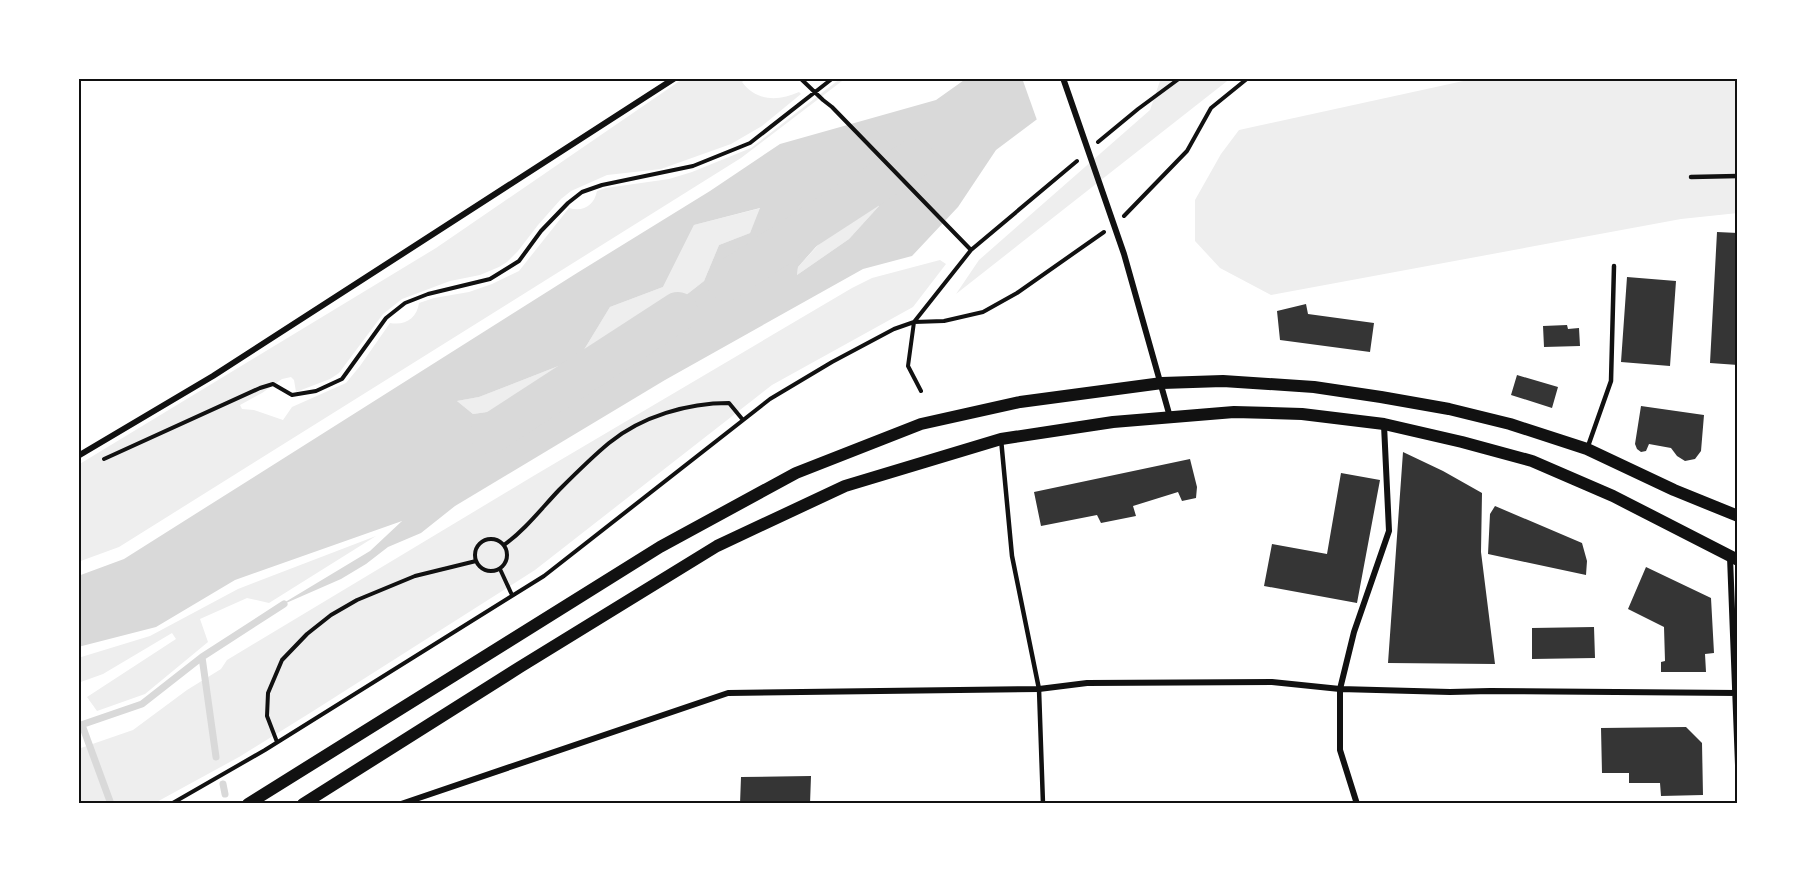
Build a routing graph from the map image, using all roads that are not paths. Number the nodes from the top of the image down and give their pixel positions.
1 (675, 78) edge
2 (1063, 78) edge
3 (1738, 176) edge
4 (1691, 177) dead end
5 (1614, 266) dead end
6 (1162, 383) junction
7 (1170, 417) junction
8 (1384, 424) junction
9 (1001, 439) junction
10 (1587, 449) junction
11 (78, 456) edge
12 (1738, 516) edge
13 (1734, 558) edge
14 (1039, 689) junction
15 (1340, 689) junction
16 (1736, 693) edge
17 (1738, 765) edge
18 (248, 804) edge
19 (303, 804) edge
20 (401, 804) edge
21 (1043, 804) edge
22 (1357, 804) edge

1 - 11 street
2 - 6 street
3 - 4 lane
5 - 10 lane
6 - 7 street
6 - 10 main road
6 - 18 main road
7 - 8 main road
7 - 9 main road
8 - 13 main road
8 - 15 street
9 - 14 lane
9 - 19 main road
10 - 12 main road
13 - 16 street
14 - 15 street
14 - 20 street
14 - 21 lane
15 - 16 street
15 - 22 street
16 - 17 street

